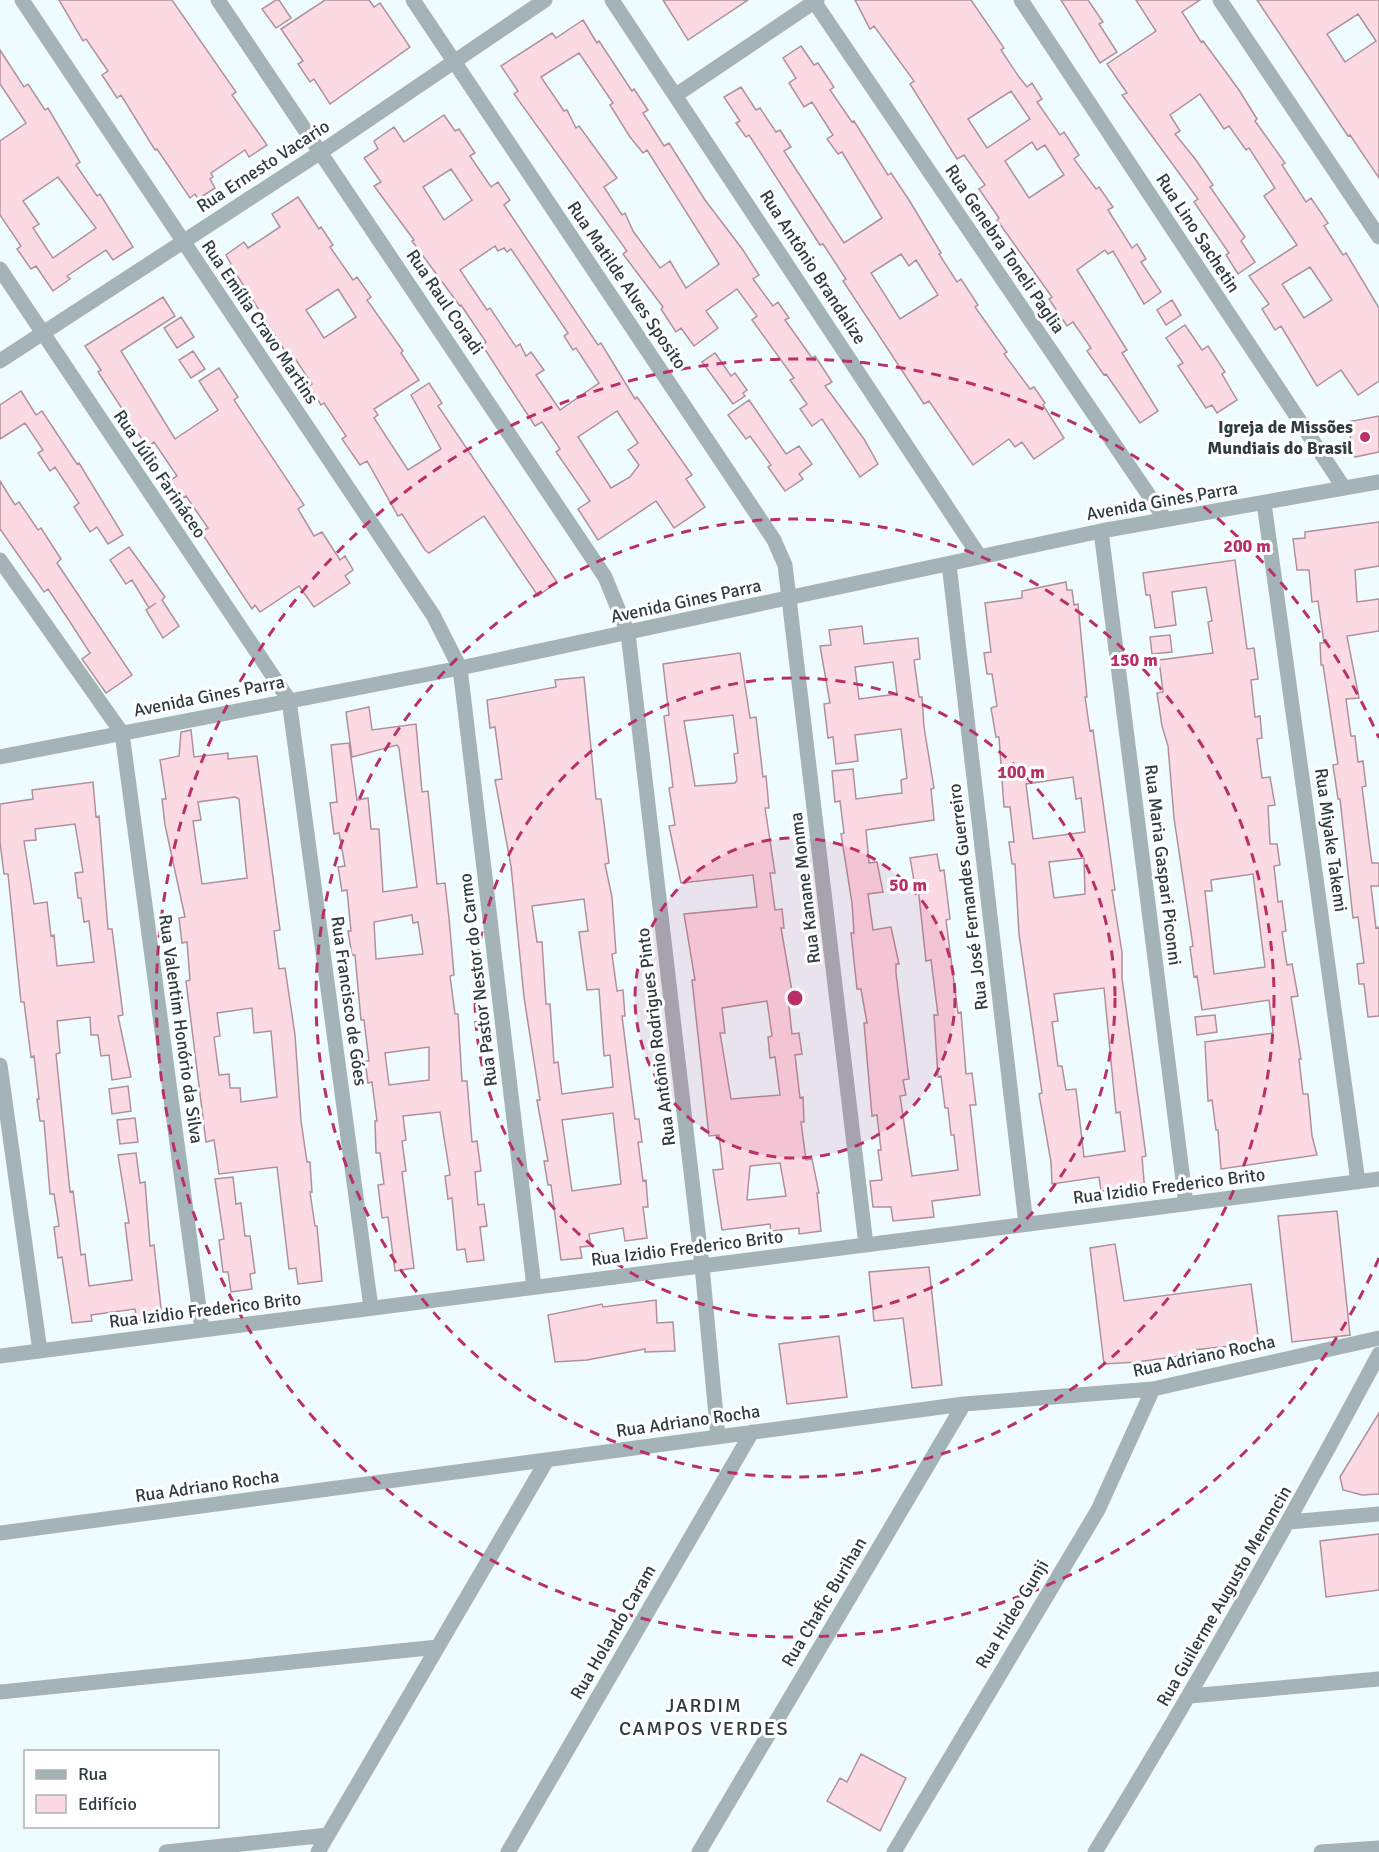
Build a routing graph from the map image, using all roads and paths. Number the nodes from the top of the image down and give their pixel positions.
1 (22, 0) edge
2 (218, 0) edge
3 (413, 0) edge
4 (545, 0) edge
5 (612, 0) edge
6 (1021, 0) edge
7 (1220, 0) edge
8 (815, 1) edge
9 (454, 63) junction
10 (676, 95) junction
11 (321, 152) junction
12 (1379, 237) edge
13 (182, 241) junction
14 (0, 269) edge
15 (42, 332) junction
16 (0, 361) edge
17 (1379, 482) edge
18 (1344, 488) junction
19 (1264, 502) junction
20 (1165, 519) junction
21 (1101, 531) junction
22 (980, 557) junction
23 (0, 560) edge
24 (949, 564) junction
25 (790, 599) junction
26 (628, 633) junction
27 (460, 668) junction
28 (289, 700) junction
29 (122, 733) junction
30 (0, 757) edge
31 (0, 1065) edge
32 (1379, 1179) edge
33 (1359, 1182) junction
34 (1186, 1204) junction
35 (1026, 1224) junction
36 (866, 1245) junction
37 (702, 1266) junction
38 (534, 1287) junction
39 (371, 1308) junction
40 (202, 1330) junction
41 (1379, 1338) edge
42 (40, 1351) junction
43 (1379, 1354) edge
44 (0, 1356) edge
45 (1153, 1389) junction
46 (964, 1404) junction
47 (752, 1432) junction
48 (718, 1437) junction
49 (547, 1460) junction
50 (1379, 1514) edge
51 (1289, 1522) junction
52 (0, 1533) edge
53 (438, 1647) junction
54 (1379, 1679) edge
55 (0, 1692) edge
56 (1190, 1696) junction
57 (328, 1835) junction
58 (1379, 1848) edge
59 (166, 1852) edge
60 (318, 1852) edge
61 (508, 1852) edge
62 (699, 1852) edge
63 (894, 1852) edge
64 (1095, 1852) edge
65 (1321, 1852) edge

1 - 13 street, Rua Emília Cravo Martins
2 - 11 street, Rua Raul Coradi
3 - 9 street, Rua Matilde Alves Sposito
4 - 9 street, Rua Ernesto Vacario
5 - 10 street, Rua Antônio Brandalize
6 - 18 street, Rua Lino Sachetin
7 - 12 street
8 - 10 street
8 - 20 street, Rua Genebra Toneli Paglia
9 - 11 street, Rua Ernesto Vacario
9 - 25 street, Rua Matilde Alves Sposito
10 - 22 street, Rua Antônio Brandalize
11 - 13 street, Rua Ernesto Vacario
11 - 26 street, Rua Raul Coradi
13 - 15 street, Rua Ernesto Vacario
13 - 27 street, Rua Emília Cravo Martins
14 - 15 street, Rua Júlio Farináceo
15 - 16 street, Rua Ernesto Vacario
15 - 28 street, Rua Júlio Farináceo
17 - 18 street, Avenida Gines Parra
18 - 19 street, Avenida Gines Parra
19 - 20 street, Avenida Gines Parra
19 - 33 street, Rua Miyake Takemi
20 - 21 street, Avenida Gines Parra
21 - 22 street, Avenida Gines Parra
21 - 34 street, Rua Maria Gaspari Piconni
22 - 24 street, Avenida Gines Parra
23 - 29 street
24 - 25 street, Avenida Gines Parra
24 - 35 street, Rua José Fernandes Guerreiro
25 - 26 street, Avenida Gines Parra
25 - 36 street, Rua Kanane Monma
26 - 27 street, Avenida Gines Parra
26 - 37 street, Rua Antônio Rodrigues Pinto
27 - 28 street, Avenida Gines Parra
27 - 38 street, Rua Pastor Nestor do Carmo
28 - 29 street, Avenida Gines Parra
28 - 39 street, Rua Francisco de Góes
29 - 30 street, Avenida Gines Parra
29 - 40 street, Rua Valentim Honório da Silva
31 - 42 street
32 - 33 street, Rua Izidio Frederico Brito
33 - 34 street, Rua Izidio Frederico Brito
34 - 35 street, Rua Izidio Frederico Brito
35 - 36 street, Rua Izidio Frederico Brito
36 - 37 street, Rua Izidio Frederico Brito
37 - 38 street, Rua Izidio Frederico Brito
37 - 48 street, Rua Antônio Rodrigues Pinto
38 - 39 street, Rua Izidio Frederico Brito
39 - 40 street, Rua Izidio Frederico Brito
40 - 42 street, Rua Izidio Frederico Brito
41 - 45 street, Rua Adriano Rocha
42 - 44 street, Rua Izidio Frederico Brito
43 - 51 street, Rua Guilerme Augusto Menoncin
45 - 46 street, Rua Adriano Rocha
45 - 63 street, Rua Hideo Gunji
46 - 47 street, Rua Adriano Rocha
46 - 62 street, Rua Chafic Burihan
47 - 48 street, Rua Adriano Rocha
47 - 61 street, Rua Holando Caram
48 - 49 street, Rua Adriano Rocha
49 - 52 street, Rua Adriano Rocha
49 - 53 street
50 - 51 street
51 - 56 street, Rua Guilerme Augusto Menoncin
53 - 55 street
53 - 57 street
54 - 56 street
56 - 64 street, Rua Guilerme Augusto Menoncin
57 - 59 street
57 - 60 street
58 - 65 street

